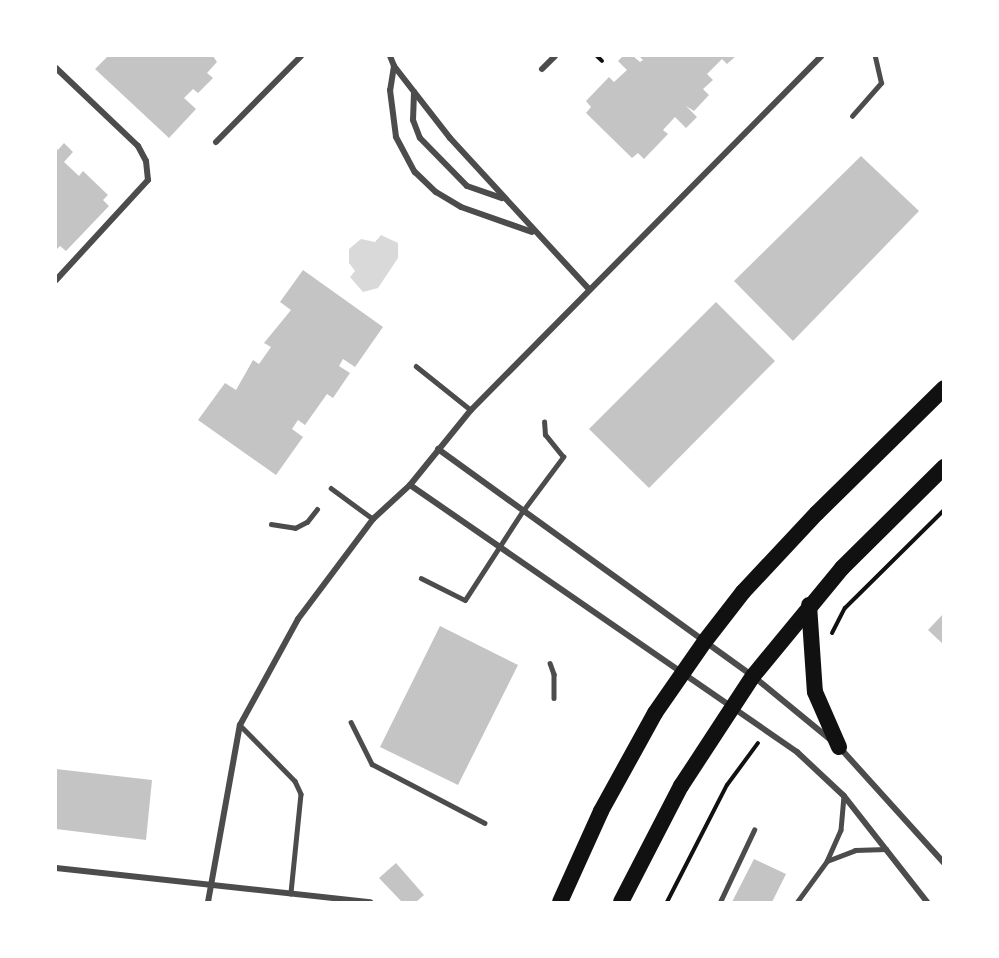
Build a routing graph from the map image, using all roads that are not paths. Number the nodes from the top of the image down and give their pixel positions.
1 (301, 56) edge
2 (390, 56) edge
3 (555, 56) edge
4 (821, 56) edge
5 (875, 56) edge
6 (394, 66) junction
7 (56, 68) edge
8 (543, 69) dead end
9 (414, 91) junction
10 (852, 116) dead end
11 (216, 142) dead end
12 (503, 198) junction
13 (533, 232) junction
14 (56, 280) edge
15 (589, 289) junction
16 (416, 366) dead end
17 (944, 388) edge
18 (471, 410) junction
19 (544, 422) dead end
20 (438, 450) junction
21 (944, 467) edge
22 (410, 485) junction
23 (331, 488) dead end
24 (317, 509) dead end
25 (522, 512) junction
26 (373, 519) junction
27 (271, 524) dead end
28 (498, 547) junction
29 (421, 578) dead end
30 (809, 605) junction
31 (705, 641) junction
32 (550, 663) dead end
33 (682, 672) junction
34 (753, 676) junction
35 (554, 698) dead end
36 (733, 705) junction
37 (351, 722) dead end
38 (240, 725) junction
39 (839, 747) junction
40 (844, 796) junction
41 (485, 823) dead end
42 (754, 830) dead end
43 (887, 849) junction
44 (827, 861) junction
45 (944, 863) edge
46 (56, 868) edge
47 (209, 884) junction
48 (291, 893) junction
49 (208, 903) edge
50 (370, 903) edge
51 (560, 903) edge
52 (621, 903) edge
53 (720, 903) edge
54 (797, 903) edge
55 (927, 903) edge

1 - 11 street
2 - 6 street
3 - 8 street
4 - 15 street
5 - 10 lane
6 - 9 street
6 - 13 street
7 - 14 street
9 - 12 street
9 - 12 street
12 - 13 street
13 - 15 street
15 - 18 street
16 - 18 lane
17 - 31 highway
18 - 20 street
19 - 25 lane
20 - 22 street
20 - 25 street
21 - 30 highway
22 - 26 street
22 - 28 street
23 - 26 lane
24 - 27 lane
25 - 28 lane
25 - 31 street
26 - 38 street
28 - 29 lane
28 - 33 street
30 - 34 highway
30 - 39 highway
31 - 33 highway
31 - 34 street
32 - 35 lane
33 - 36 street
33 - 51 highway
34 - 36 highway
34 - 39 street
36 - 40 street
36 - 52 highway
37 - 41 lane
38 - 47 street
38 - 48 lane
39 - 45 street
40 - 43 street
40 - 44 lane
42 - 53 lane
43 - 44 lane
43 - 55 street
44 - 54 lane
46 - 47 street
47 - 48 street
47 - 49 street
48 - 50 street

